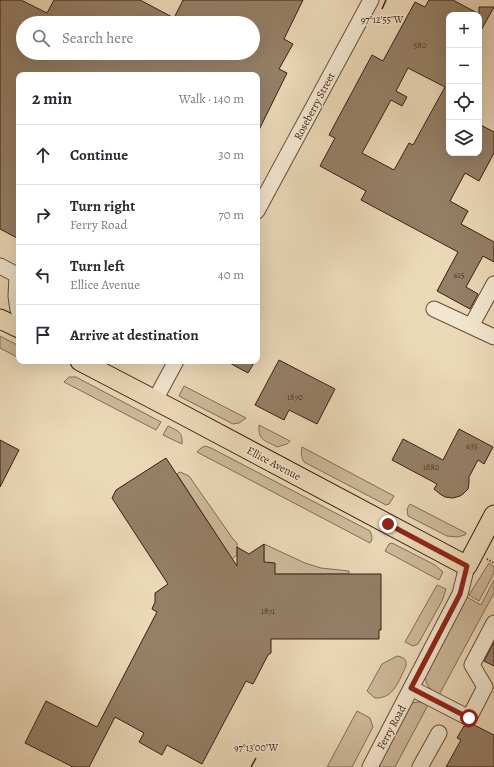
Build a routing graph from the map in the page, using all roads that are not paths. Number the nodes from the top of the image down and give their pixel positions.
1 (371, 0) edge
2 (260, 206) edge
3 (0, 266) edge
4 (16, 274) edge
5 (494, 284) edge
6 (16, 296) edge
7 (434, 308) dead end
8 (13, 318) edge
9 (471, 326) junction
10 (494, 337) edge
11 (86, 364) edge
12 (174, 364) edge
13 (155, 400) junction
14 (494, 515) edge
15 (467, 566) junction
16 (494, 623) edge
17 (411, 688) junction
18 (439, 733) dead end
19 (370, 767) edge
20 (420, 767) edge

1 - 2 street, Roseberry Street
3 - 4 street
5 - 9 street
6 - 8 street
7 - 9 street
9 - 10 street
11 - 13 main road, Ellice Avenue
12 - 13 street
13 - 15 main road, Ellice Avenue
14 - 15 main road, Ferry Road
15 - 17 street, Ferry Road
16 - 17 street
17 - 19 street, Ferry Road
18 - 20 street

